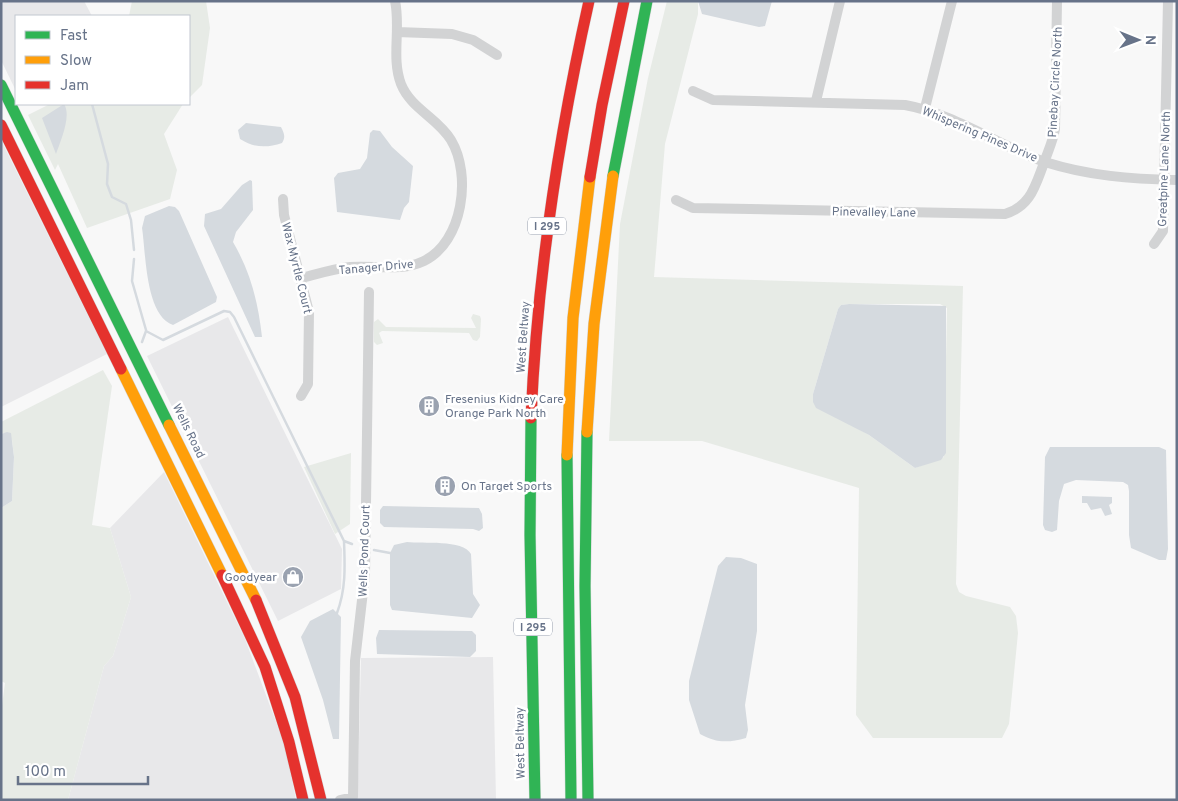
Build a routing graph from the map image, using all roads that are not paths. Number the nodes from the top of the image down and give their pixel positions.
1 (395, 1) edge
2 (588, 1) edge
3 (624, 1) edge
4 (647, 1) edge
5 (840, 1) edge
6 (952, 1) edge
7 (1057, 1) edge
8 (1168, 1) edge
9 (397, 32) junction
10 (497, 55) dead end
11 (1, 86) edge
12 (693, 91) dead end
13 (816, 101) junction
14 (925, 108) junction
15 (1, 125) edge
16 (1044, 161) junction
17 (1164, 180) junction
18 (1177, 180) edge
19 (283, 200) dead end
20 (676, 200) dead end
21 (1154, 244) dead end
22 (302, 278) junction
23 (370, 292) dead end
24 (301, 396) dead end
25 (176, 478) junction
26 (224, 535) junction
27 (303, 800) edge
28 (321, 800) edge
29 (340, 800) edge
30 (535, 800) edge
31 (571, 800) edge
32 (588, 800) edge

1 - 9 street, Tanager Drive
2 - 30 main road, West Beltway / I 295
3 - 31 main road, I 295
4 - 32 main road
5 - 13 street
6 - 14 street
7 - 16 street, Pinebay Circle North
8 - 17 street, Greatpine Lane North
9 - 10 street
9 - 22 street, Tanager Drive
11 - 26 main road, Wells Road
12 - 13 street, Whispering Pines Drive
13 - 14 street, Whispering Pines Drive
14 - 16 street, Whispering Pines Drive
15 - 25 main road
16 - 17 street, Whispering Pines Drive
16 - 20 street, Pinevalley Lane
17 - 18 street, Whispering Pines Drive
17 - 21 street, Greatpine Lane North
19 - 22 street, Wax Myrtle Court
22 - 24 street, Wax Myrtle Court
23 - 29 street, Wells Pond Court
25 - 26 main road
25 - 27 main road
26 - 28 main road, Wells Road

